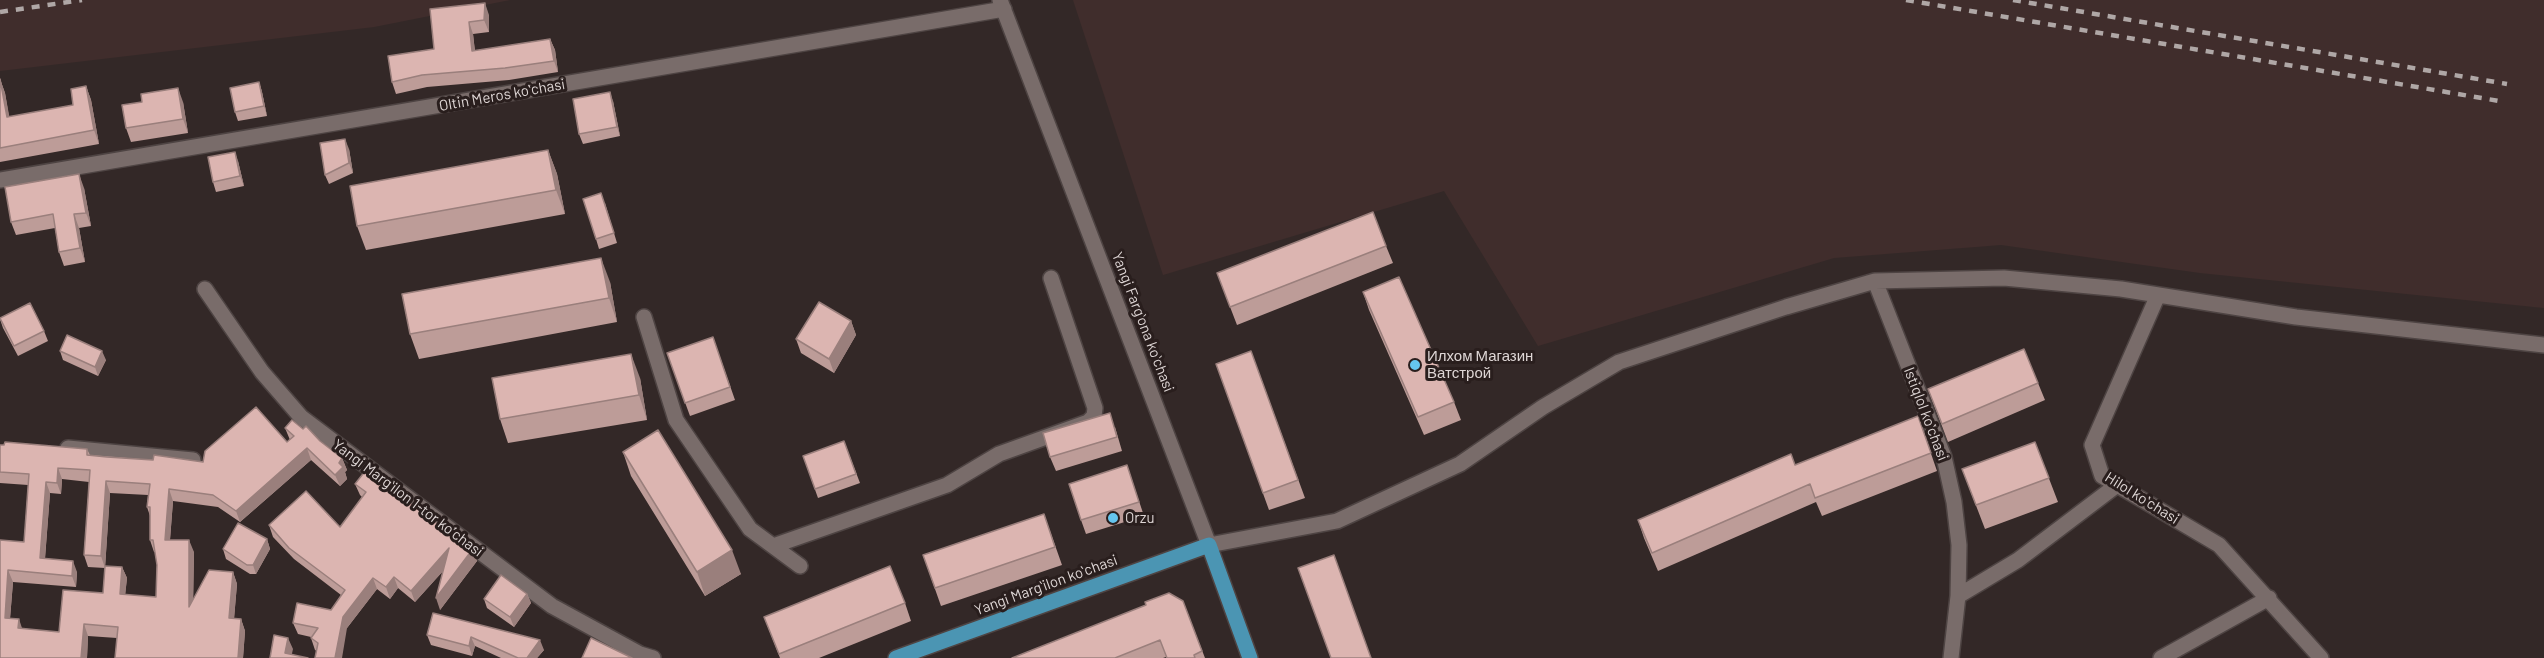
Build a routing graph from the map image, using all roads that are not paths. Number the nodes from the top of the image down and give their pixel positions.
1 (1002, 5) edge
2 (0, 180) edge
3 (1051, 278) dead end
4 (1875, 282) junction
5 (205, 289) dead end
6 (2158, 295) junction
7 (644, 317) dead end
8 (2544, 345) edge
9 (57, 447) edge
10 (193, 460) edge
11 (2117, 485) junction
12 (1209, 545) junction
13 (772, 546) junction
14 (800, 566) dead end
15 (1959, 596) junction
16 (2269, 598) junction
17 (653, 658) edge
18 (896, 658) edge
19 (1250, 658) edge
20 (1951, 658) edge
21 (2161, 658) edge
22 (2321, 658) edge

1 - 2 street, Oltin Meros koʻchasi
1 - 12 street, Yangi Fargʻona koʻchasi
3 - 13 street
4 - 6 street
4 - 12 street
4 - 15 street, Istiqlol koʻchasi
5 - 17 street, Yangi Margʻilon 1-tor koʼchasi
6 - 8 street
6 - 11 street, Hilol koʻchasi
7 - 13 street
9 - 10 street
11 - 15 street
11 - 16 street, Hilol koʻchasi
12 - 18 main road, Yangi Margʻilon koʻchasi
12 - 19 main road, Yangi Fargʻona koʻchasi
13 - 14 street
15 - 20 street, Istiqlol koʻchasi
16 - 21 street
16 - 22 street, Hilol koʻchasi

